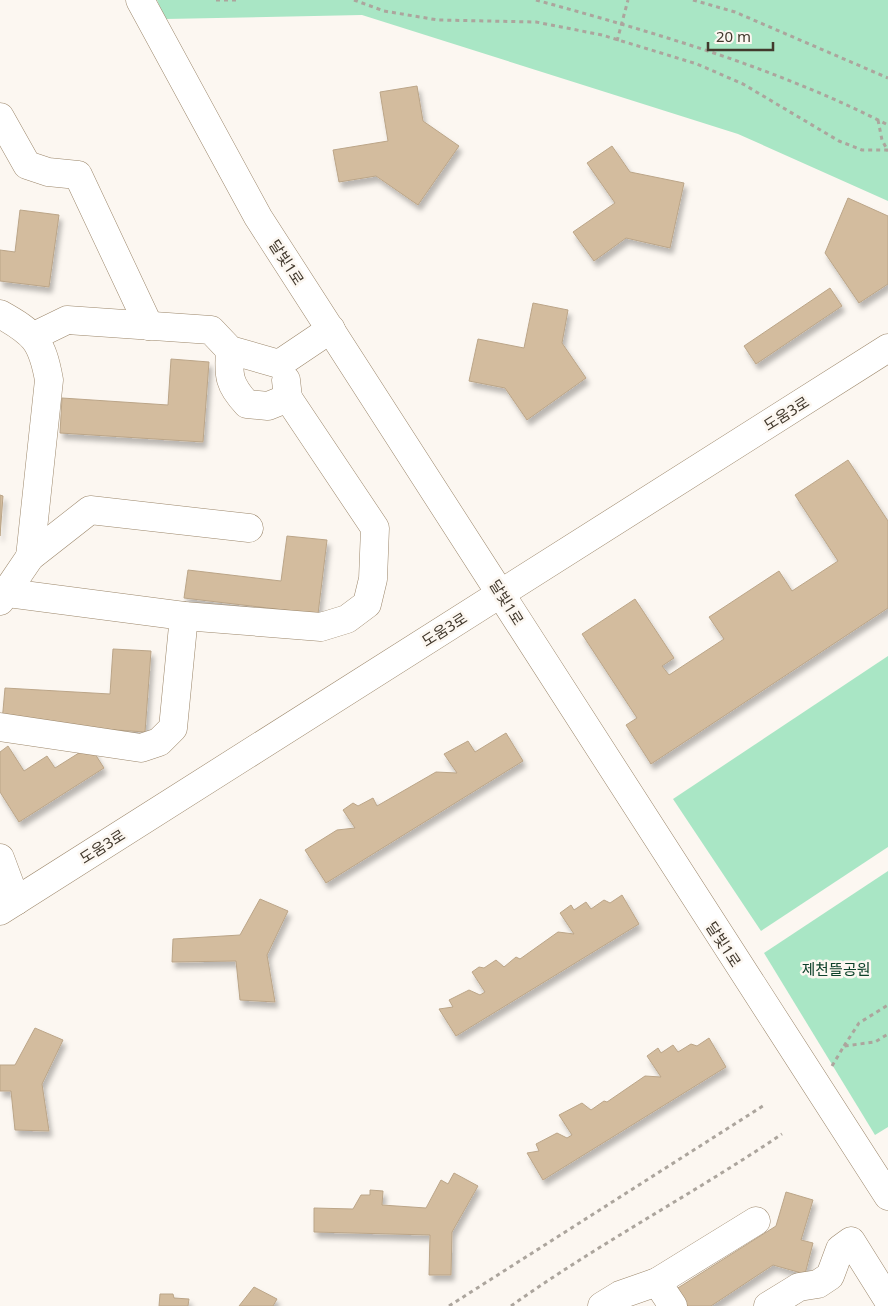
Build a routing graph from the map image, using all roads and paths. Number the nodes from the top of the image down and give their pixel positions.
1 (140, 0) edge
2 (216, 0) edge
3 (240, 0) edge
4 (354, 0) edge
5 (536, 0) edge
6 (628, 0) edge
7 (693, 0) edge
8 (622, 24) junction
9 (617, 41) junction
10 (888, 78) edge
11 (0, 117) edge
12 (878, 120) junction
13 (888, 125) edge
14 (888, 150) edge
15 (0, 314) edge
16 (149, 326) junction
17 (331, 329) junction
18 (34, 336) junction
19 (888, 348) edge
20 (230, 350) junction
21 (280, 364) junction
22 (288, 398) junction
23 (249, 528) dead end
24 (30, 557) junction
25 (501, 593) junction
26 (4, 597) edge
27 (184, 616) junction
28 (0, 727) edge
29 (0, 858) edge
30 (8, 906) edge
31 (888, 1005) edge
32 (888, 1034) edge
33 (844, 1046) junction
34 (830, 1069) dead end
35 (766, 1104) dead end
36 (782, 1134) dead end
37 (888, 1196) edge
38 (756, 1221) dead end
39 (657, 1282) junction
40 (888, 1300) edge
41 (449, 1306) edge
42 (510, 1306) edge
43 (602, 1306) edge
44 (673, 1306) edge
45 (768, 1306) edge

1 - 17 street, 달빛1로
2 - 3 path
4 - 9 path
5 - 8 path
6 - 8 path
7 - 10 path
8 - 9 path
8 - 12 path
9 - 14 path
11 - 16 street
12 - 13 path
12 - 14 path
15 - 18 street
16 - 18 street
16 - 20 street
17 - 21 street
17 - 25 street, 달빛1로
18 - 24 street
19 - 25 street, 도움3로
20 - 21 street
20 - 22 street
21 - 22 street
22 - 27 street
23 - 24 street
24 - 26 street
25 - 30 street, 도움3로
25 - 37 street, 달빛1로
26 - 27 street
27 - 28 street
29 - 30 street
31 - 33 path
32 - 33 path
33 - 34 path
35 - 41 path
36 - 42 path
38 - 39 street
39 - 43 street
39 - 44 street
40 - 45 street

